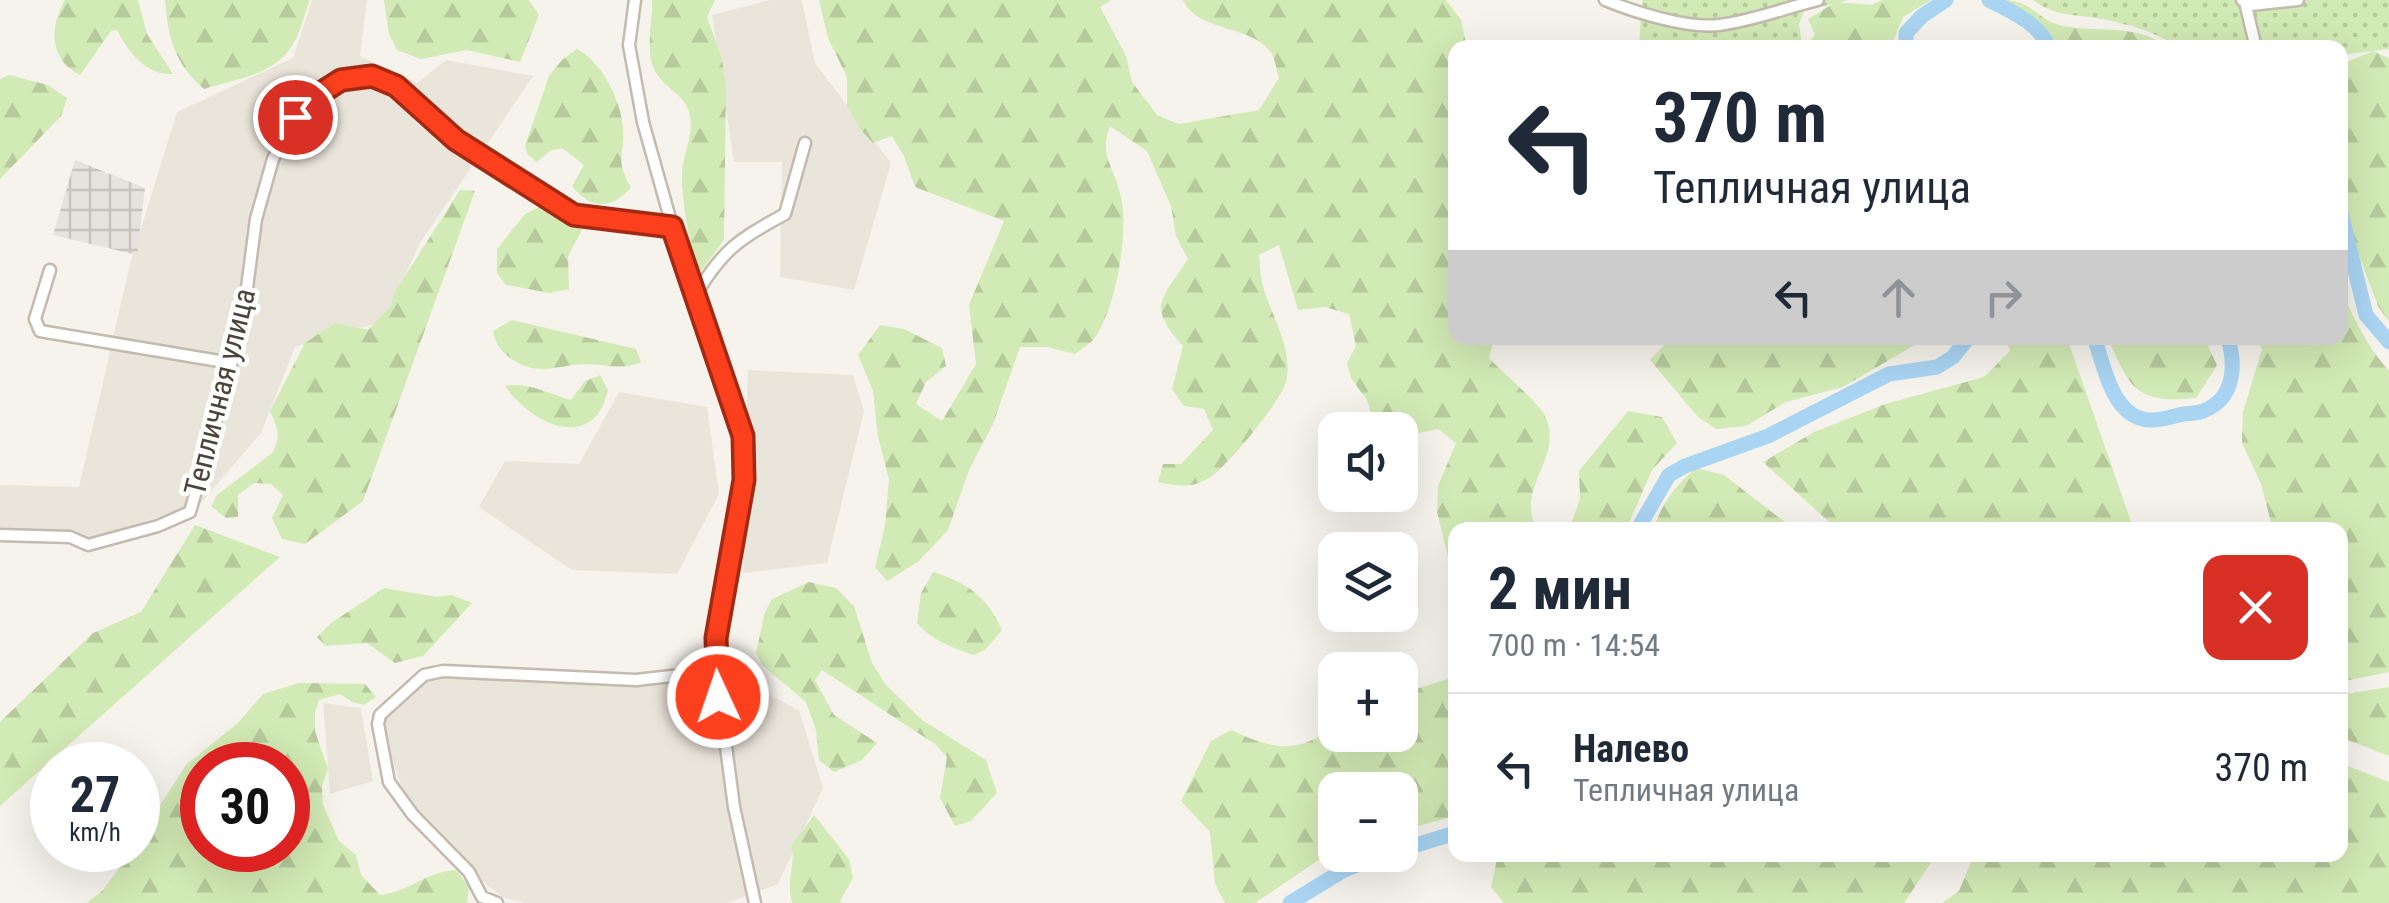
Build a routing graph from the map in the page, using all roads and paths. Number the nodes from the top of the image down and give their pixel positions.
1 (635, 0) edge
2 (1605, 0) edge
3 (1818, 0) edge
4 (2298, 0) edge
5 (2247, 2) edge
6 (2254, 40) edge
7 (805, 144) dead end
8 (672, 227) junction
9 (50, 270) dead end
10 (695, 296) junction
11 (231, 364) junction
12 (0, 534) edge
13 (716, 671) junction
14 (497, 903) edge
15 (755, 903) edge

1 - 8 street
2 - 3 street
4 - 5 street
5 - 6 street
7 - 10 street
8 - 10 street
8 - 11 street, Тепличная улица
9 - 11 street
10 - 13 street
11 - 12 street, Тепличная улица
13 - 14 street
13 - 15 street

